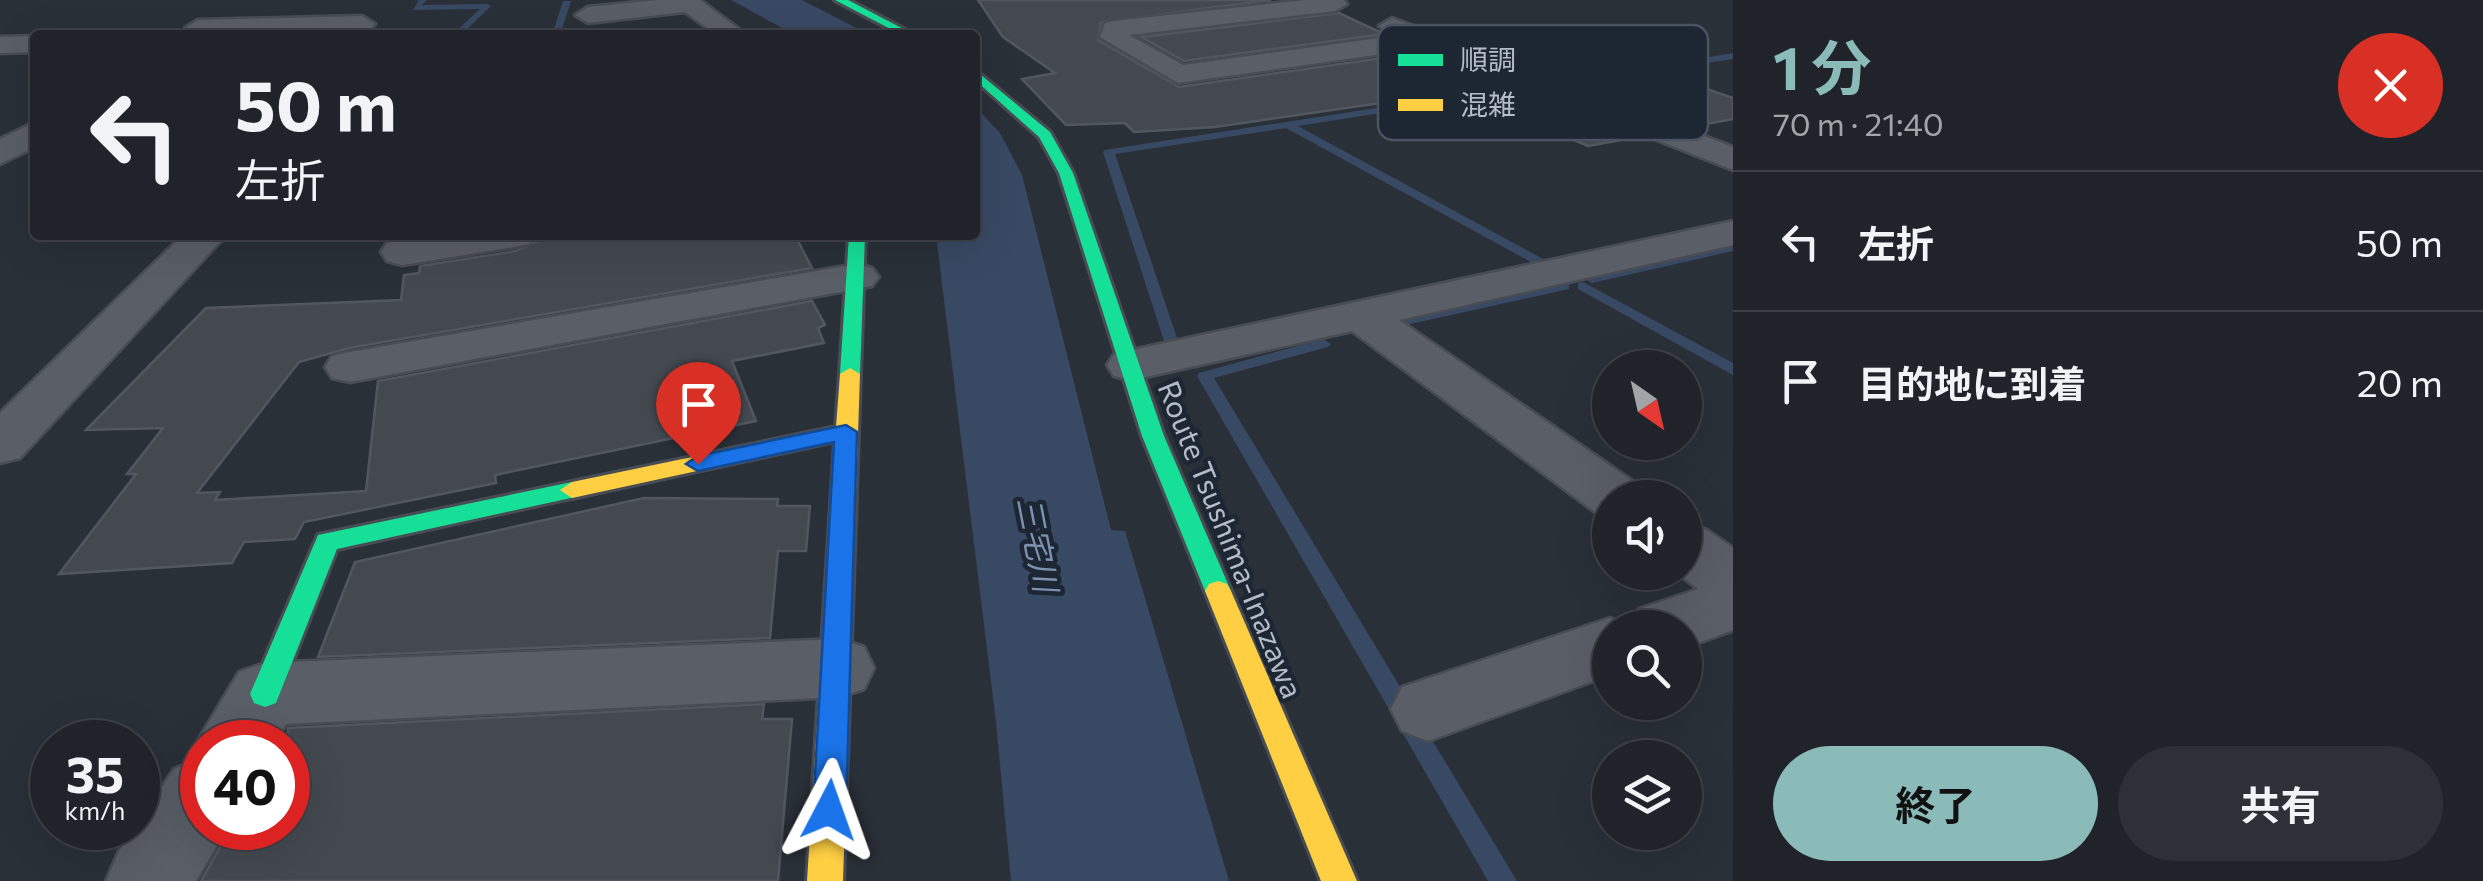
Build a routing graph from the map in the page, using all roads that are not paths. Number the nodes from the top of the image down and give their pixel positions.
1 (232, 0) edge
2 (845, 1) edge
3 (687, 2) edge
4 (1329, 2) edge
5 (588, 15) dead end
6 (1388, 25) edge
7 (195, 30) edge
8 (235, 30) edge
9 (355, 30) edge
10 (728, 30) edge
11 (900, 30) edge
12 (30, 44) edge
13 (0, 46) edge
14 (1378, 47) edge
15 (980, 78) edge
16 (30, 139) edge
17 (1684, 140) edge
18 (1733, 159) edge
19 (6, 172) edge
20 (1733, 234) edge
21 (201, 240) edge
22 (482, 240) edge
23 (402, 252) dead end
24 (857, 256) edge
25 (1361, 315) junction
26 (1132, 365) junction
27 (350, 367) dead end
28 (846, 432) junction
29 (0, 445) edge
30 (1592, 481) edge
31 (1702, 558) edge
32 (1733, 581) edge
33 (1733, 603) edge
34 (1702, 614) edge
35 (1592, 652) edge
36 (839, 668) junction
37 (1428, 709) dead end
38 (250, 718) edge
39 (180, 831) edge
40 (149, 881) edge
41 (824, 881) edge
42 (1340, 881) edge

1 - 7 street
2 - 11 main road
3 - 5 street
3 - 10 street
4 - 6 street
4 - 14 street
8 - 9 street
12 - 13 street
15 - 26 main road, Route Tsushima-Inazawa
16 - 19 street
17 - 18 street
20 - 25 street
21 - 29 street
22 - 23 street
24 - 27 street
24 - 28 main road
25 - 26 street
25 - 30 street
26 - 42 main road, Route Tsushima-Inazawa
28 - 36 main road
28 - 38 main road
31 - 32 street
33 - 34 street
35 - 37 street
36 - 38 street
36 - 41 main road
39 - 40 street

